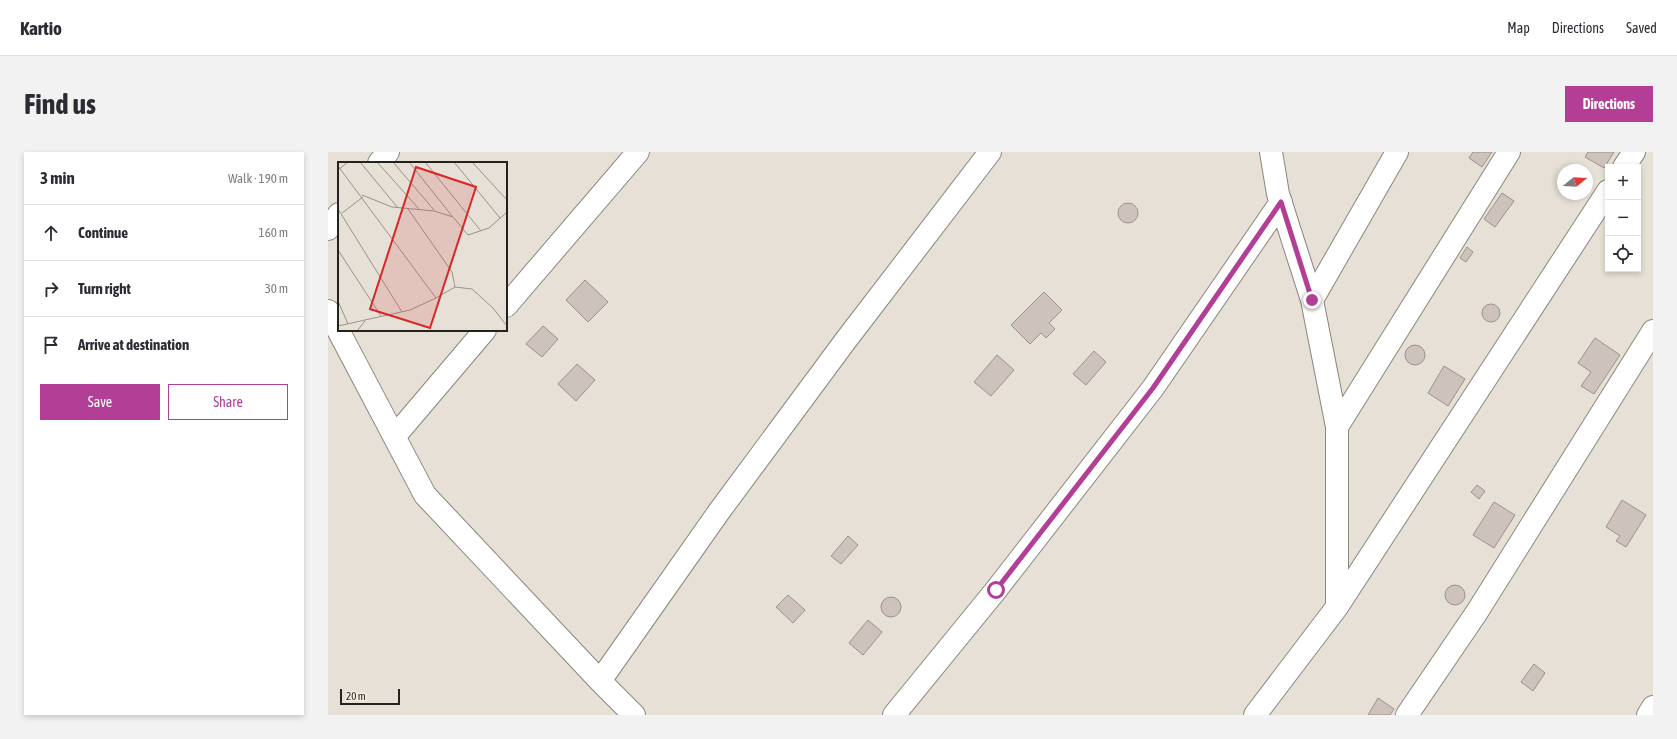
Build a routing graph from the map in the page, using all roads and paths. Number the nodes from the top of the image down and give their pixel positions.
1 (388, 152) edge
2 (638, 152) edge
3 (990, 152) edge
4 (1271, 152) edge
5 (1397, 152) edge
6 (1509, 152) edge
7 (1634, 152) edge
8 (380, 162) edge
9 (1626, 164) edge
10 (1605, 197) edge
11 (1281, 202) junction
12 (338, 215) edge
13 (328, 229) edge
14 (1312, 300) junction
15 (507, 305) edge
16 (328, 311) edge
17 (338, 330) edge
18 (339, 331) edge
19 (485, 331) edge
20 (1653, 331) edge
21 (1337, 427) junction
22 (395, 436) junction
23 (1337, 608) junction
24 (600, 681) junction
25 (1653, 707) edge
26 (634, 715) edge
27 (894, 715) edge
28 (1254, 715) edge
29 (1407, 715) edge
30 (1648, 715) edge

1 - 8 street
2 - 15 street
3 - 24 street
4 - 11 street
5 - 14 street
6 - 21 street
7 - 9 street
10 - 23 street
11 - 14 street
11 - 27 street
12 - 13 street
14 - 21 street
16 - 17 street
18 - 22 street
19 - 22 street
20 - 29 street
21 - 23 street
22 - 24 street
23 - 28 street
24 - 26 street
25 - 30 street

